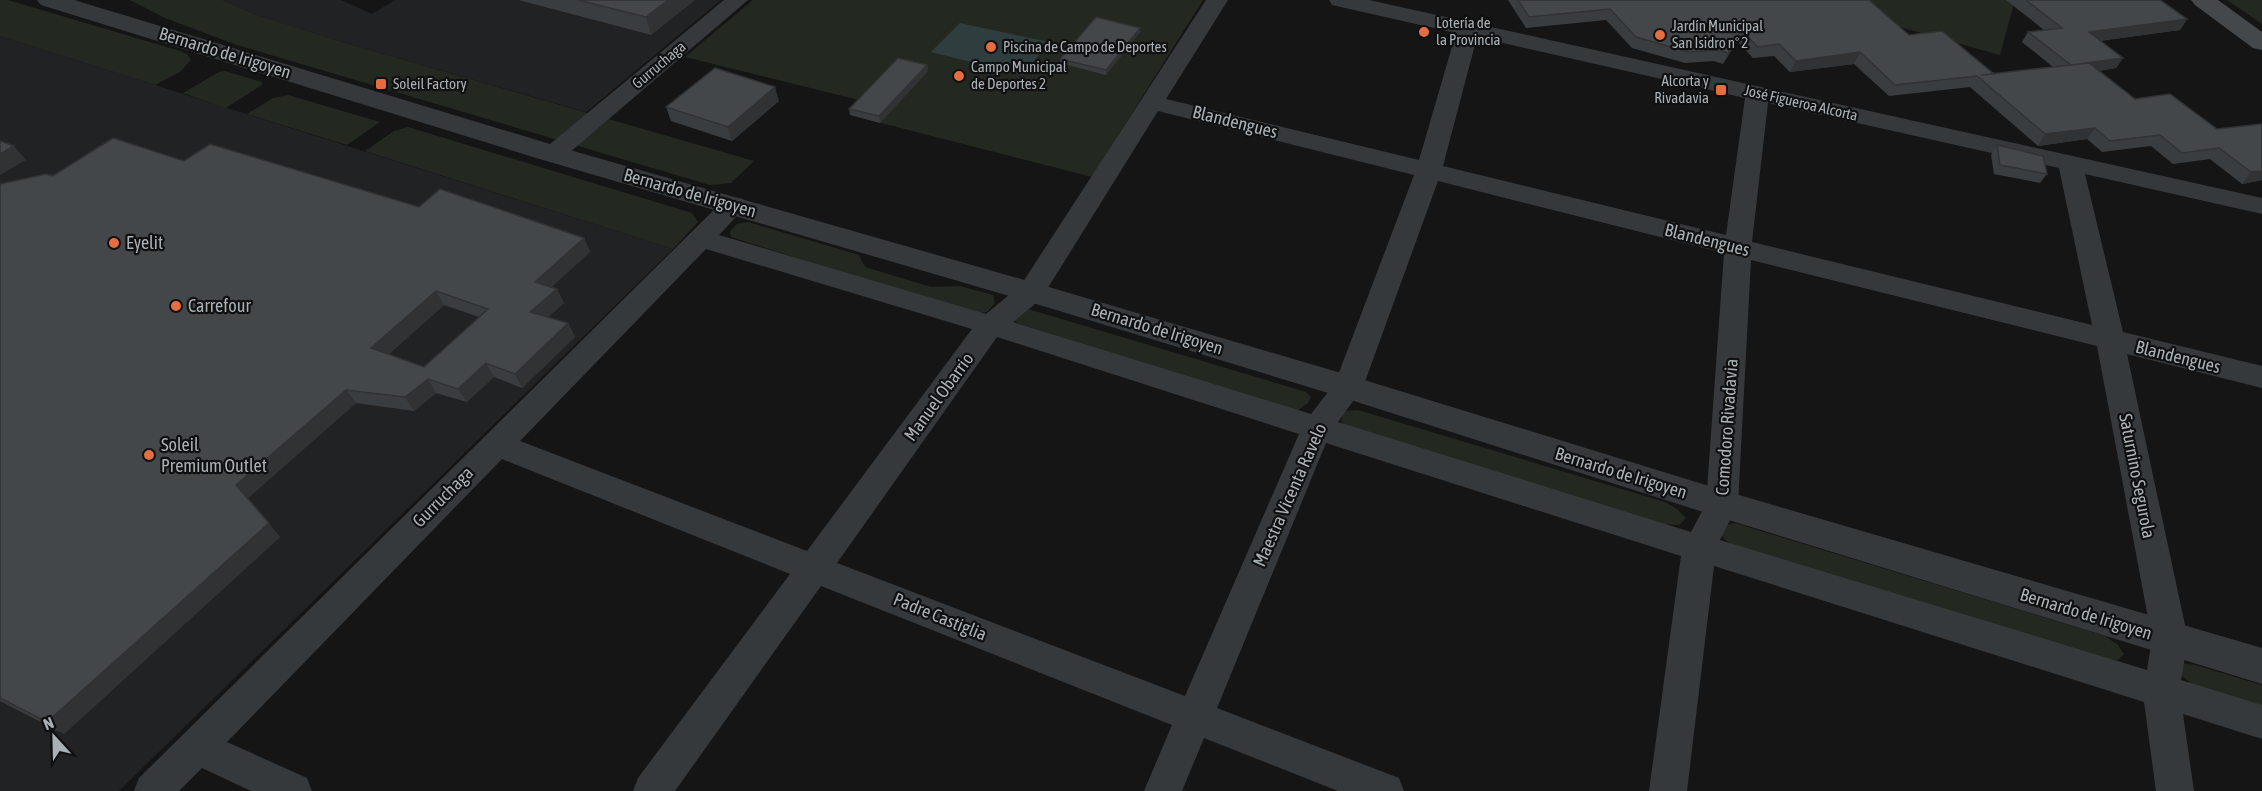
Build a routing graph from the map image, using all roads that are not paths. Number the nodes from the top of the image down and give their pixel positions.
1 (49, 0) edge
2 (104, 0) edge
3 (736, 0) edge
4 (1217, 0) edge
5 (1340, 0) edge
6 (2203, 2) edge
7 (1379, 4) edge
8 (1468, 28) junction
9 (149, 30) junction
10 (2262, 42) edge
11 (1757, 93) junction
12 (1152, 102) junction
13 (553, 154) junction
14 (2070, 163) junction
15 (1429, 170) junction
16 (734, 206) junction
17 (2262, 206) edge
18 (701, 239) junction
19 (1738, 248) junction
20 (1031, 292) junction
21 (991, 324) junction
22 (2110, 340) junction
23 (2262, 377) edge
24 (1348, 387) junction
25 (1317, 428) junction
26 (495, 444) junction
27 (1722, 504) junction
28 (1699, 548) junction
29 (816, 568) junction
30 (2170, 639) junction
31 (2262, 666) edge
32 (2161, 690) junction
33 (1194, 718) junction
34 (2262, 722) edge
35 (197, 747) junction
36 (153, 791) edge
37 (293, 791) edge
38 (652, 791) edge
39 (1163, 791) edge
40 (1384, 791) edge
41 (1668, 791) edge
42 (2175, 791) edge

1 - 9 street, Bernardo de Irigoyen
2 - 9 street
3 - 13 street, Gurruchaga
4 - 12 street, Manuel Obarrio
5 - 7 street, José Figueroa Alcorta
6 - 10 main road
7 - 8 street, José Figueroa Alcorta
8 - 11 street, José Figueroa Alcorta
8 - 15 street, Maestra Vicenta Ravelo
9 - 13 street, Bernardo de Irigoyen
11 - 14 street, José Figueroa Alcorta
11 - 19 street, Comodoro Rivadavia
12 - 15 street, Blandengues
12 - 20 street, Manuel Obarrio
13 - 16 street, Bernardo de Irigoyen
14 - 17 street, José Figueroa Alcorta
14 - 22 street, Saturnino Segurola
15 - 19 street, Blandengues
15 - 24 street, Maestra Vicenta Ravelo
16 - 18 street, Gurruchaga
16 - 20 street, Bernardo de Irigoyen
18 - 21 street
18 - 26 street, Gurruchaga
19 - 22 street, Blandengues
19 - 27 street, Comodoro Rivadavia
20 - 21 street, Manuel Obarrio
20 - 24 street, Bernardo de Irigoyen
21 - 25 street
21 - 29 street, Manuel Obarrio
22 - 23 street, Blandengues
22 - 30 street, Saturnino Segurola
24 - 25 street, Maestra Vicenta Ravelo
24 - 27 street, Bernardo de Irigoyen
25 - 28 street
25 - 33 street, Maestra Vicenta Ravelo
26 - 29 street, Padre Castiglia
26 - 35 street, Gurruchaga
27 - 28 street, Comodoro Rivadavia
27 - 30 street, Bernardo de Irigoyen
28 - 32 street
28 - 41 street, Comodoro Rivadavia
29 - 33 street, Padre Castiglia
29 - 38 street, Manuel Obarrio
30 - 31 street, Bernardo de Irigoyen
30 - 32 street, Saturnino Segurola
32 - 34 street
32 - 42 street, Saturnino Segurola
33 - 39 street, Maestra Vicenta Ravelo
33 - 40 street, Padre Castiglia
35 - 36 street, Gurruchaga
35 - 37 street

